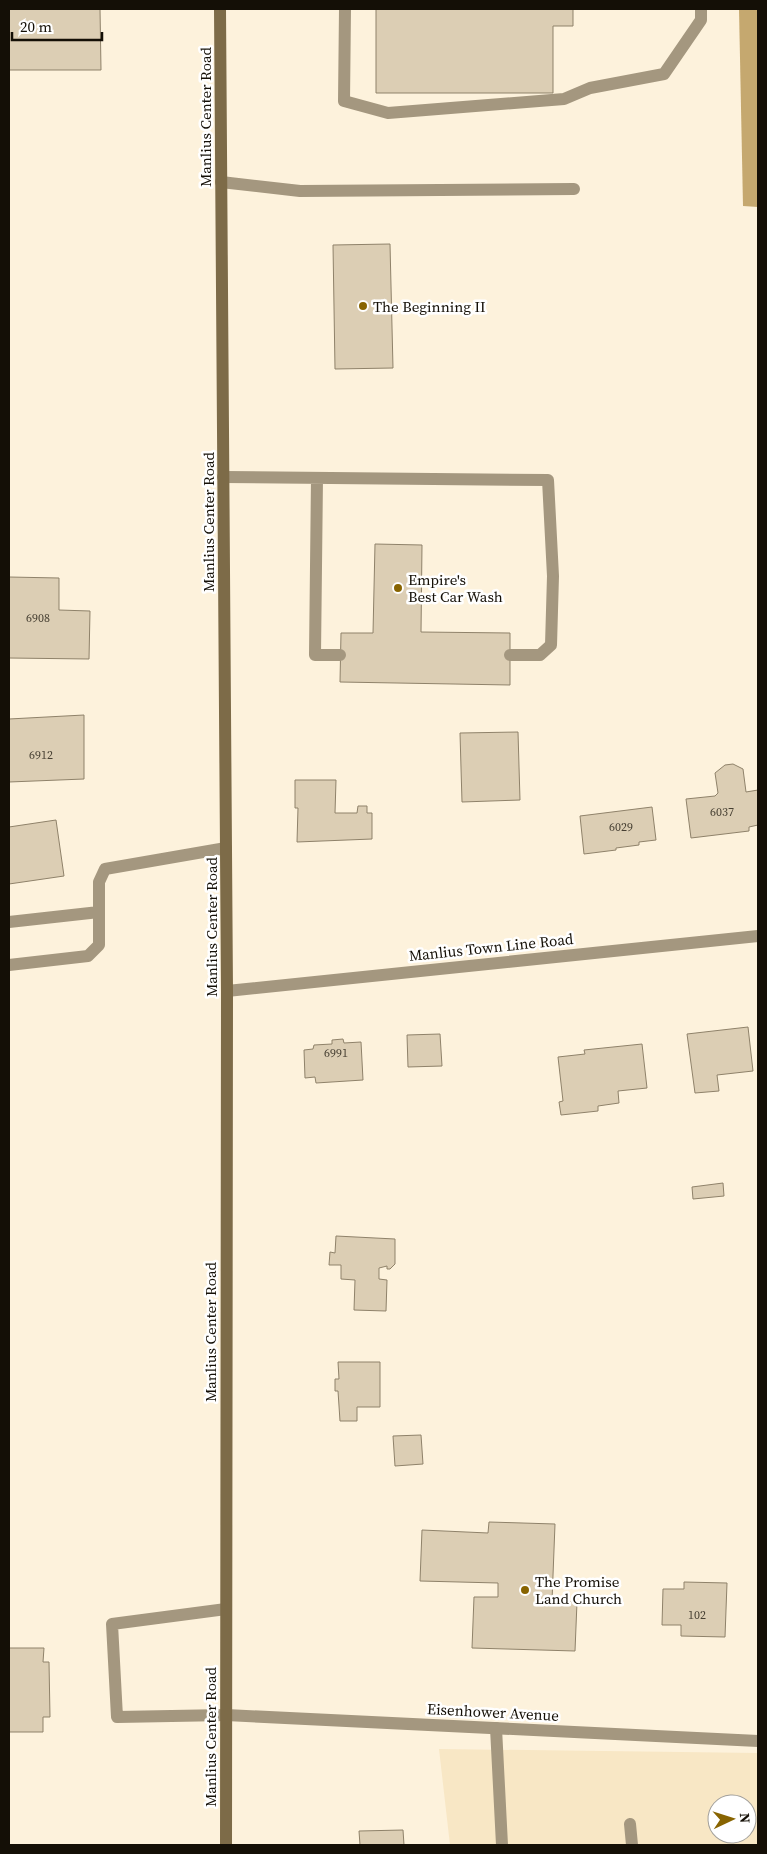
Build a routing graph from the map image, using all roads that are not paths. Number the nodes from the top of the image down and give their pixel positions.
1 (220, 9) edge
2 (345, 9) edge
3 (701, 9) edge
4 (221, 182) junction
5 (574, 189) dead end
6 (224, 478) junction
7 (317, 478) junction
8 (340, 655) dead end
9 (510, 655) dead end
10 (226, 848) junction
11 (99, 912) junction
12 (9, 922) edge
13 (758, 936) edge
14 (9, 965) edge
15 (227, 991) junction
16 (226, 1609) junction
17 (226, 1715) junction
18 (496, 1728) junction
19 (758, 1741) edge
20 (630, 1824) dead end
21 (226, 1845) edge
22 (502, 1845) edge
23 (632, 1845) edge

1 - 4 main road, Manlius Center Road
2 - 3 street
4 - 5 street
4 - 6 main road, Manlius Center Road
6 - 7 street
6 - 10 main road, Manlius Center Road
7 - 8 street
7 - 9 street
10 - 11 street
10 - 15 main road, Manlius Center Road
11 - 12 street
11 - 14 street
13 - 15 street, Manlius Town Line Road
15 - 16 main road, Manlius Center Road
16 - 17 main road, Manlius Center Road
16 - 17 street, Eisenhower Avenue
17 - 18 street, Eisenhower Avenue
17 - 21 main road, Manlius Center Road
18 - 19 street, Eisenhower Avenue
18 - 22 street
20 - 23 street

